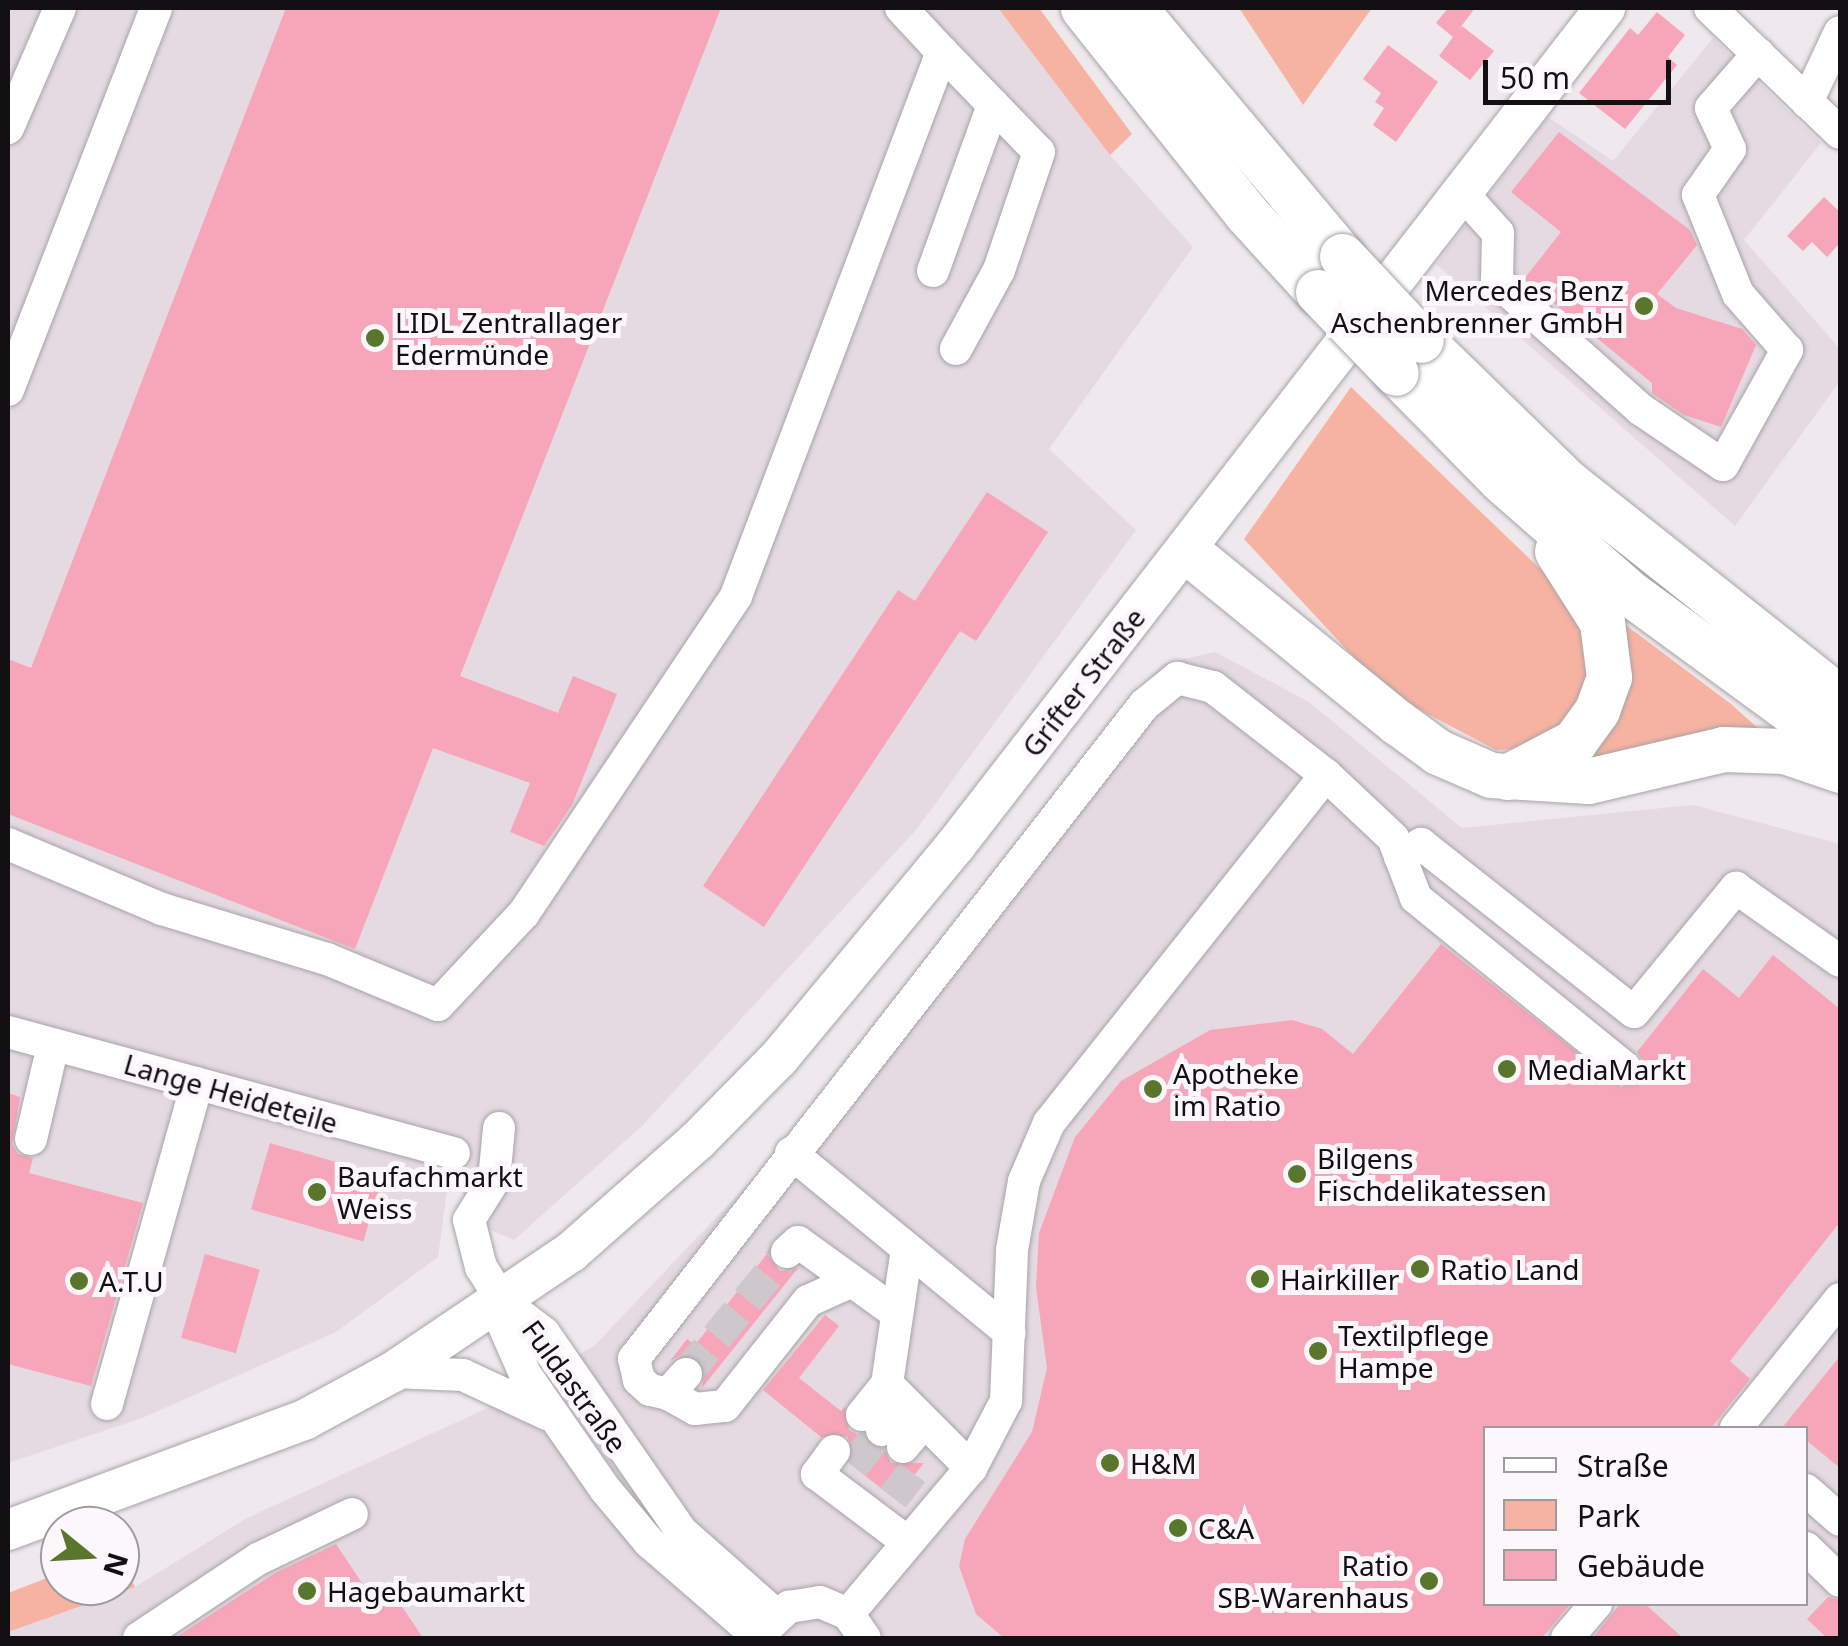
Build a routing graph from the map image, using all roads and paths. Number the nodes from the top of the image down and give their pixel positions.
1 (60, 8) edge
2 (156, 8) edge
3 (901, 8) edge
4 (1082, 8) edge
5 (1134, 8) edge
6 (1172, 8) edge
7 (1605, 8) edge
8 (1710, 8) edge
9 (1840, 32) edge
10 (942, 52) junction
11 (1758, 54) junction
12 (1807, 102) junction
13 (993, 104) junction
14 (8, 128) edge
15 (1840, 133) edge
16 (1237, 135) junction
17 (1462, 193) junction
18 (934, 271) dead end
19 (1330, 274) junction
20 (956, 349) dead end
21 (1409, 357) junction
22 (8, 390) edge
23 (1500, 479) junction
24 (1187, 550) junction
25 (1840, 698) edge
26 (1840, 747) edge
27 (1840, 770) edge
28 (1326, 776) junction
29 (1504, 778) junction
30 (8, 844) edge
31 (1400, 857) junction
32 (1840, 962) edge
33 (8, 1032) edge
34 (54, 1044) junction
35 (1624, 1068) dead end
36 (198, 1082) junction
37 (499, 1128) dead end
38 (31, 1139) dead end
39 (454, 1153) dead end
40 (791, 1153) junction
41 (907, 1248) junction
42 (787, 1252) dead end
43 (852, 1281) junction
44 (1840, 1299) edge
45 (502, 1301) junction
46 (894, 1312) junction
47 (1010, 1333) junction
48 (393, 1372) junction
49 (107, 1404) dead end
50 (556, 1419) junction
51 (1738, 1426) edge
52 (971, 1468) junction
53 (861, 1487) dead end
54 (1808, 1492) edge
55 (352, 1514) dead end
56 (1840, 1520) edge
57 (8, 1530) edge
58 (906, 1541) junction
59 (1808, 1550) edge
60 (1840, 1581) edge
61 (1594, 1606) edge
62 (856, 1626) edge
63 (766, 1631) edge
64 (140, 1638) edge
65 (1568, 1638) edge

1 - 14 street
2 - 22 street
3 - 10 street
4 - 19 highway
5 - 16 highway
6 - 16 highway
7 - 17 main road, Grifter Straße
8 - 11 street
9 - 12 street
10 - 13 street
10 - 30 street
11 - 12 street
11 - 17 street
12 - 15 street
13 - 18 street
13 - 20 street
16 - 19 highway
17 - 24 main road, Grifter Straße
19 - 21 highway, bridge
21 - 23 highway
21 - 25 highway
23 - 26 highway
23 - 29 highway
24 - 29 highway
24 - 45 main road, Grifter Straße
27 - 29 highway
28 - 31 street
28 - 40 street
28 - 47 street
31 - 32 street
31 - 35 street
33 - 34 street, Lange Heideteile
34 - 36 street, Lange Heideteile
34 - 38 street
36 - 39 street, Lange Heideteile
36 - 49 street
37 - 45 street
40 - 41 street
40 - 43 street
41 - 46 street
41 - 47 street
42 - 43 street
43 - 46 street
44 - 51 street
45 - 48 main road, Grifter Straße
45 - 50 street, Fuldastraße
45 - 63 street, Fuldastraße
46 - 52 street
47 - 52 street
48 - 50 street
48 - 57 main road, Grifter Straße
50 - 63 street, Fuldastraße
52 - 58 street
53 - 58 street
54 - 56 street
55 - 64 street
58 - 62 street
59 - 60 street
61 - 65 street
62 - 63 street

